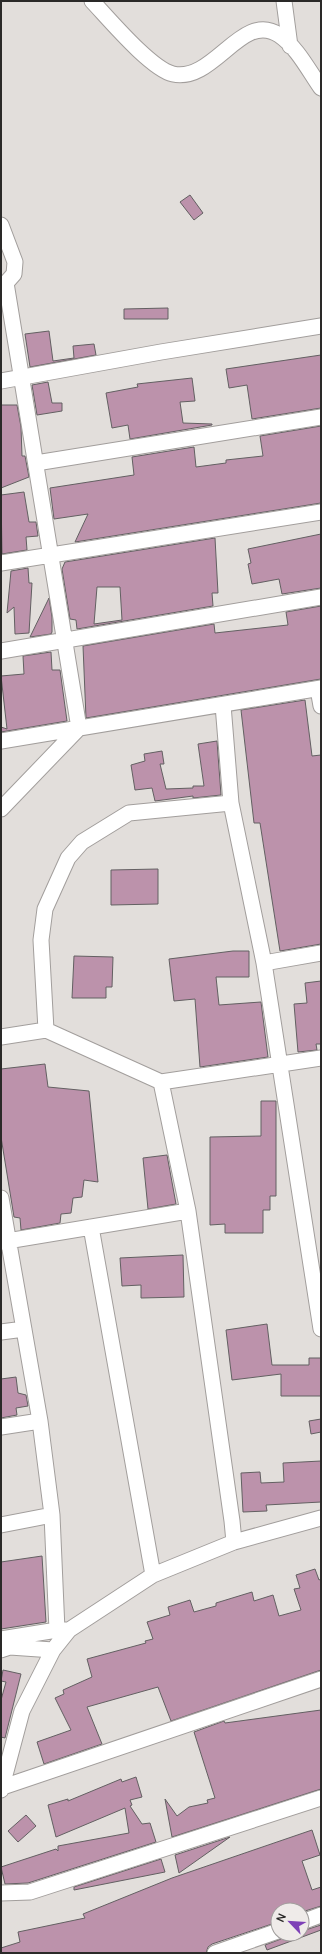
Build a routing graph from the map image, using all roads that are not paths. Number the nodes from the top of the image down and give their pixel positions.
1 (92, 1) edge
2 (284, 1) edge
3 (290, 46) junction
4 (321, 88) edge
5 (1, 225) edge
6 (4, 284) edge
7 (321, 326) edge
8 (21, 377) junction
9 (1, 381) edge
10 (321, 417) edge
11 (36, 463) junction
12 (321, 512) edge
13 (51, 555) junction
14 (1, 563) edge
15 (321, 597) edge
16 (65, 640) junction
17 (1, 651) edge
18 (320, 689) edge
19 (223, 705) junction
20 (321, 706) edge
21 (79, 728) junction
22 (1, 741) edge
23 (231, 803) junction
24 (1, 809) edge
25 (321, 953) edge
26 (264, 963) junction
27 (46, 1030) junction
28 (1, 1037) edge
29 (321, 1058) edge
30 (279, 1065) junction
31 (162, 1082) junction
32 (1, 1198) edge
33 (188, 1211) junction
34 (91, 1227) junction
35 (5, 1241) edge
36 (321, 1328) edge
37 (24, 1329) junction
38 (1, 1332) edge
39 (40, 1421) junction
40 (1, 1427) edge
41 (52, 1515) junction
42 (321, 1518) edge
43 (1, 1525) edge
44 (234, 1542) junction
45 (153, 1575) junction
46 (63, 1630) junction
47 (1, 1639) edge
48 (1, 1650) edge
49 (53, 1650) junction
50 (321, 1679) edge
51 (2, 1788) edge
52 (321, 1798) edge
53 (1, 1892) edge
54 (321, 1916) edge
55 (310, 1919) edge
56 (270, 1934) edge
57 (215, 1953) edge

1 - 3 street
2 - 3 street
3 - 4 street
5 - 6 street
6 - 8 street
7 - 8 street
8 - 9 street
8 - 11 street
10 - 11 street
11 - 13 street
12 - 13 street
13 - 14 street
13 - 16 street
15 - 16 street
16 - 17 street
16 - 21 street
18 - 19 street
18 - 20 street
19 - 21 street
19 - 23 street
21 - 22 street
21 - 24 street
23 - 26 street
23 - 27 street
25 - 26 street
26 - 30 street
27 - 28 street
27 - 31 street
29 - 30 street
30 - 31 street
30 - 36 street
31 - 33 street
32 - 35 street
33 - 34 street
33 - 44 street
34 - 35 street
34 - 45 street
35 - 37 street
37 - 38 street
37 - 39 street
39 - 40 street
39 - 41 street
41 - 43 street
41 - 46 street
42 - 44 street
44 - 45 street
45 - 46 street
46 - 47 street
46 - 49 street
48 - 49 street
49 - 51 street
50 - 51 street
52 - 53 street
54 - 55 street
56 - 57 street

